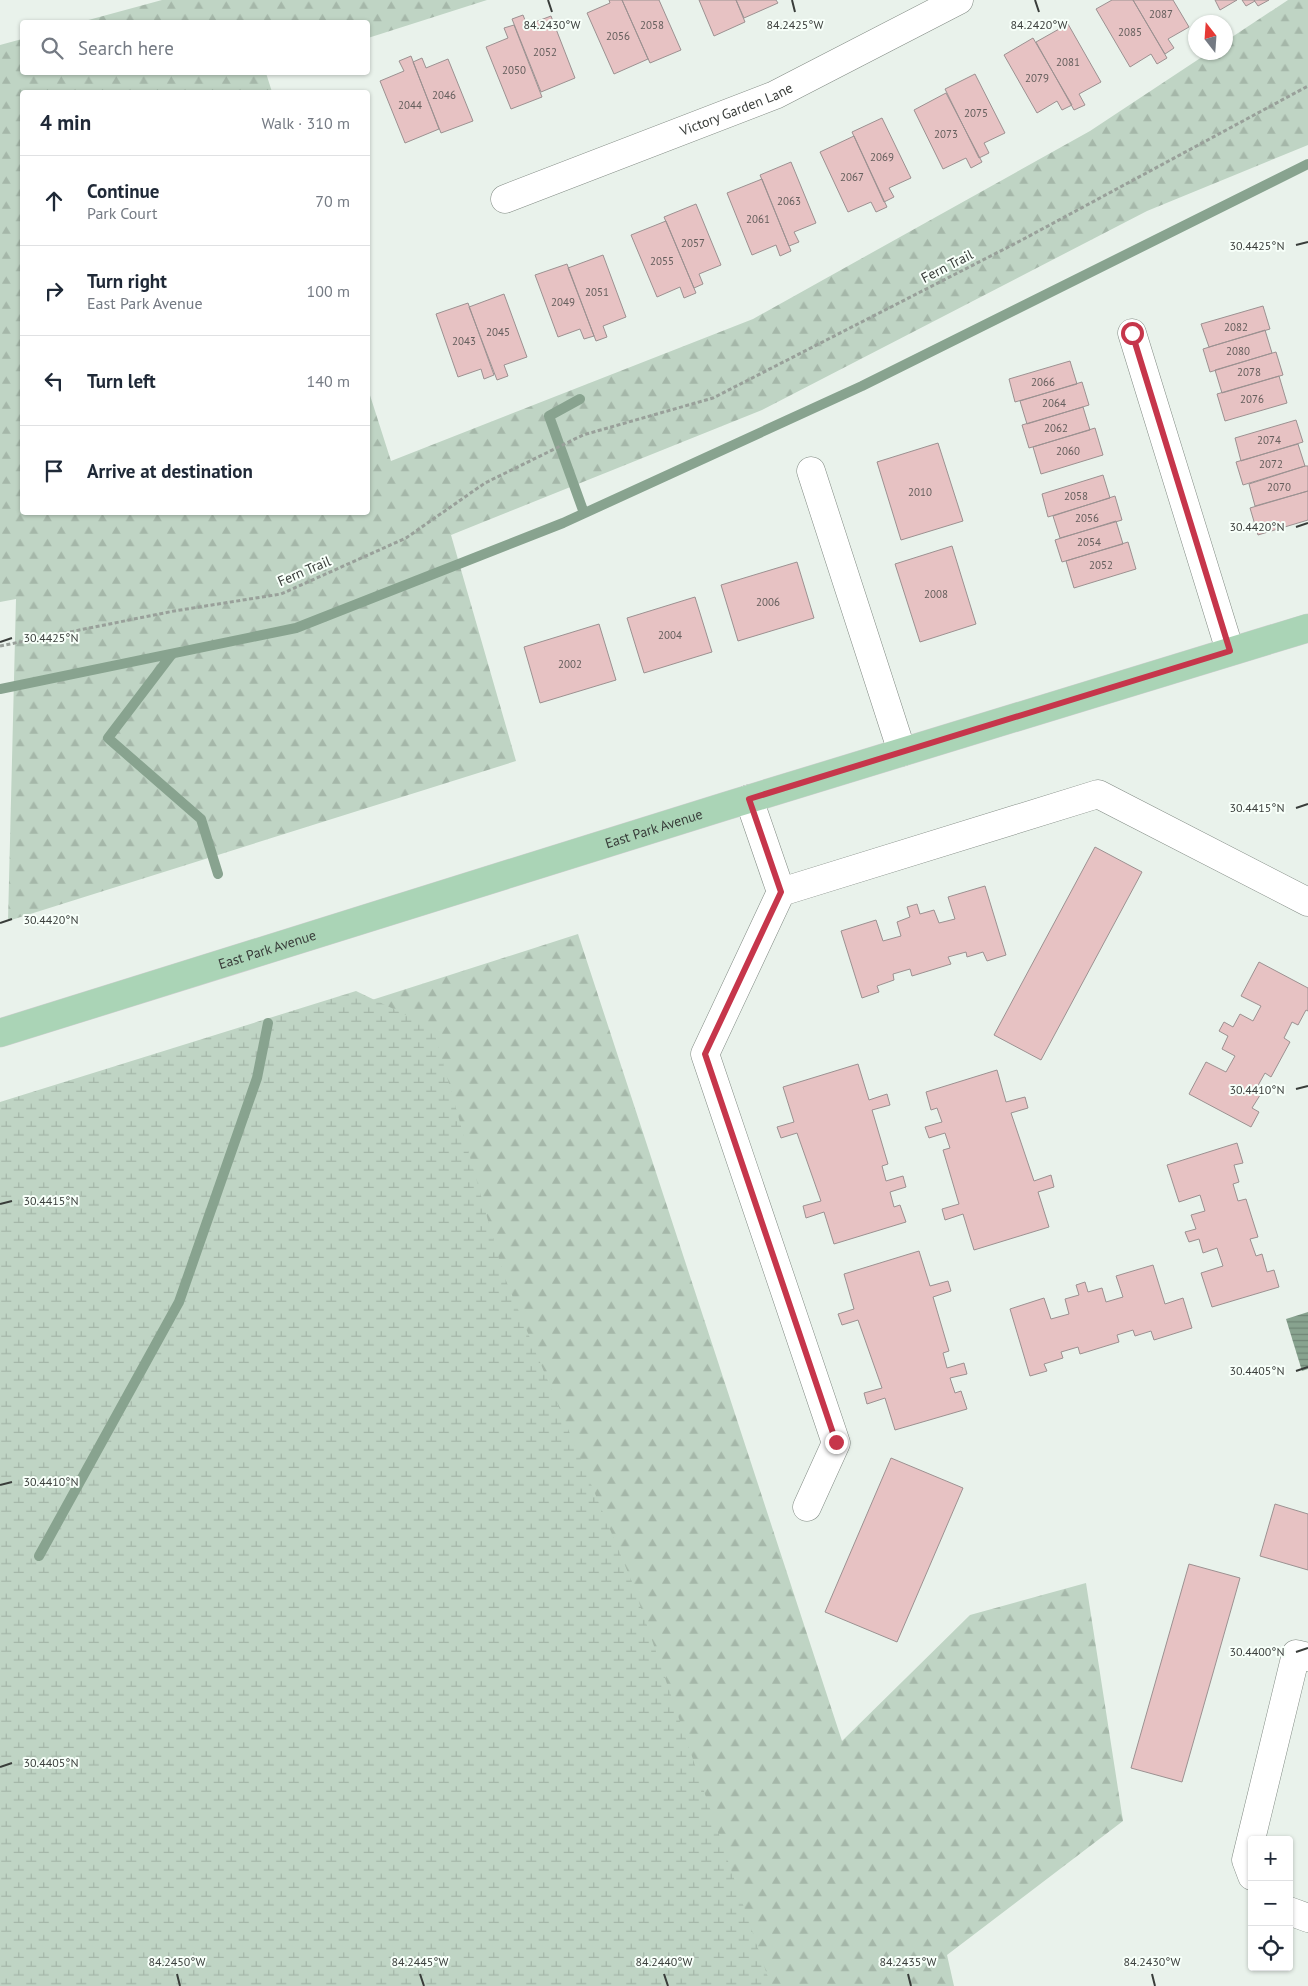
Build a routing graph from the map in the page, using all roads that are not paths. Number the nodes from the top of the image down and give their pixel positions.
1 (959, 0) edge
2 (505, 199) dead end
3 (1132, 333) dead end
4 (811, 471) dead end
5 (1308, 628) edge
6 (1230, 651) junction
7 (902, 752) junction
8 (749, 799) junction
9 (781, 892) junction
10 (1308, 902) edge
11 (0, 1033) edge
12 (807, 1507) dead end
13 (1308, 1657) edge
14 (1252, 1836) edge
15 (1248, 1852) edge
16 (1248, 1865) edge
17 (1293, 1912) edge
18 (1308, 1918) edge

1 - 2 street, Victory Garden Lane
3 - 6 street
4 - 7 street
5 - 6 main road, East Park Avenue
6 - 7 main road, East Park Avenue
7 - 8 main road, East Park Avenue
8 - 9 street
8 - 11 main road, East Park Avenue
9 - 10 street
9 - 12 street
13 - 14 street
15 - 16 street
17 - 18 street

